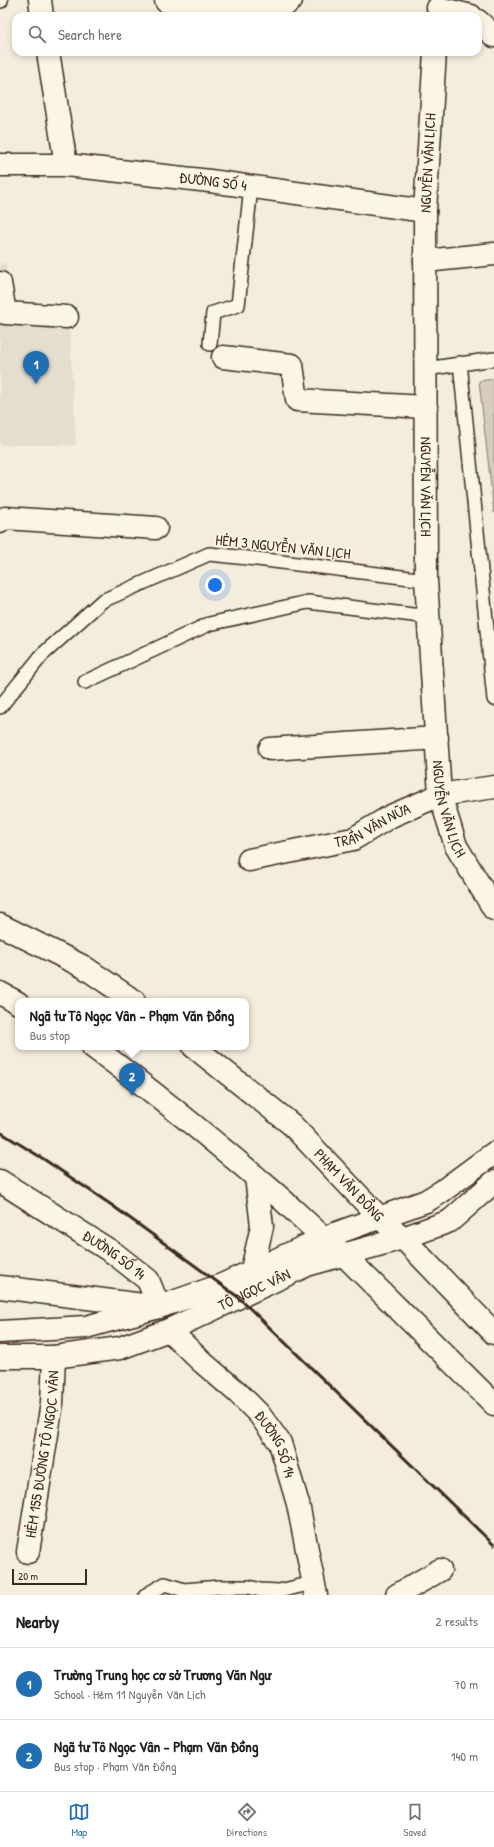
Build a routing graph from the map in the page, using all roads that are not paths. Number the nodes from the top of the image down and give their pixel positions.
1 (40, 0) edge
2 (291, 0) edge
3 (166, 1) edge
4 (438, 8) edge
5 (42, 12) edge
6 (454, 12) edge
7 (482, 24) edge
8 (494, 36) edge
9 (49, 56) edge
10 (435, 56) edge
11 (66, 165) junction
12 (0, 171) edge
13 (251, 186) junction
14 (425, 211) junction
15 (494, 254) edge
16 (425, 261) junction
17 (0, 283) edge
18 (67, 317) dead end
19 (216, 350) joint
20 (494, 359) edge
21 (460, 363) junction
22 (426, 369) junction
23 (426, 407) junction
24 (0, 522) edge
25 (156, 528) dead end
26 (426, 580) junction
27 (429, 617) junction
28 (85, 682) dead end
29 (494, 699) edge
30 (0, 707) edge
31 (437, 738) junction
32 (270, 749) dead end
33 (494, 787) edge
34 (440, 795) junction
35 (249, 860) dead end
36 (494, 909) edge
37 (0, 925) edge
38 (0, 993) edge
39 (130, 998) edge
40 (15, 1001) edge
41 (97, 1050) edge
42 (198, 1050) edge
43 (494, 1153) edge
44 (256, 1177) junction
45 (0, 1181) edge
46 (494, 1182) edge
47 (380, 1217) junction
48 (322, 1238) junction
49 (403, 1238) junction
50 (342, 1254) junction
51 (252, 1270) junction
52 (0, 1287) edge
53 (159, 1307) junction
54 (169, 1330) junction
55 (0, 1332) edge
56 (494, 1333) edge
57 (0, 1357) edge
58 (54, 1357) junction
59 (494, 1404) edge
60 (28, 1552) dead end
61 (440, 1570) dead end
62 (315, 1589) edge
63 (146, 1595) edge
64 (397, 1595) edge

1 - 5 main road
2 - 3 main road
4 - 6 main road
7 - 8 main road
9 - 11 main road
10 - 14 main road, NGUYỄN VĂN LỊCH
11 - 12 main road, ĐƯỜNG SỐ 4
11 - 13 main road, ĐƯỜNG SỐ 4
13 - 14 main road, ĐƯỜNG SỐ 4
13 - 19 lane
14 - 16 main road, NGUYỄN VĂN LỊCH
15 - 16 main road
16 - 22 main road, NGUYỄN VĂN LỊCH
17 - 18 main road
19 - 23 main road
20 - 21 lane
21 - 22 lane
21 - 29 lane
22 - 23 main road, NGUYỄN VĂN LỊCH
23 - 26 main road, NGUYỄN VĂN LỊCH
24 - 25 main road
26 - 27 main road, NGUYỄN VĂN LỊCH
26 - 30 lane, HẺM 3 NGUYỄN VĂN LỊCH
27 - 28 lane
27 - 31 main road, NGUYỄN VĂN LỊCH
31 - 32 main road
31 - 34 main road, NGUYỄN VĂN LỊCH
33 - 34 main road, TRẦN VĂN NỮA
34 - 35 main road, TRẦN VĂN NỮA
34 - 36 main road, NGUYỄN VĂN LỊCH
37 - 39 main road
38 - 40 main road
41 - 44 main road
42 - 47 main road, PHẠM VĂN ĐỒNG
43 - 47 main road, TÔ NGỌC VÂN
44 - 48 main road
44 - 51 main road
45 - 53 main road, ĐƯỜNG SỐ 14
46 - 49 main road, TÔ NGỌC VÂN
47 - 48 main road, TÔ NGỌC VÂN
47 - 49 main road, PHẠM VĂN ĐỒNG
48 - 50 main road
48 - 51 main road, TÔ NGỌC VÂN
49 - 50 main road, TÔ NGỌC VÂN
49 - 56 main road, PHẠM VĂN ĐỒNG
50 - 54 main road, TÔ NGỌC VÂN
50 - 59 main road
51 - 53 main road, TÔ NGỌC VÂN
52 - 53 main road, ĐƯỜNG SỐ 14
53 - 55 main road, TÔ NGỌC VÂN
54 - 58 main road, TÔ NGỌC VÂN
54 - 62 main road, ĐƯỜNG SỐ 14
57 - 58 main road, TÔ NGỌC VÂN
58 - 60 main road, HẺM 155 ĐƯỜNG TÔ NGỌC VÂN
61 - 64 main road
62 - 63 lane

